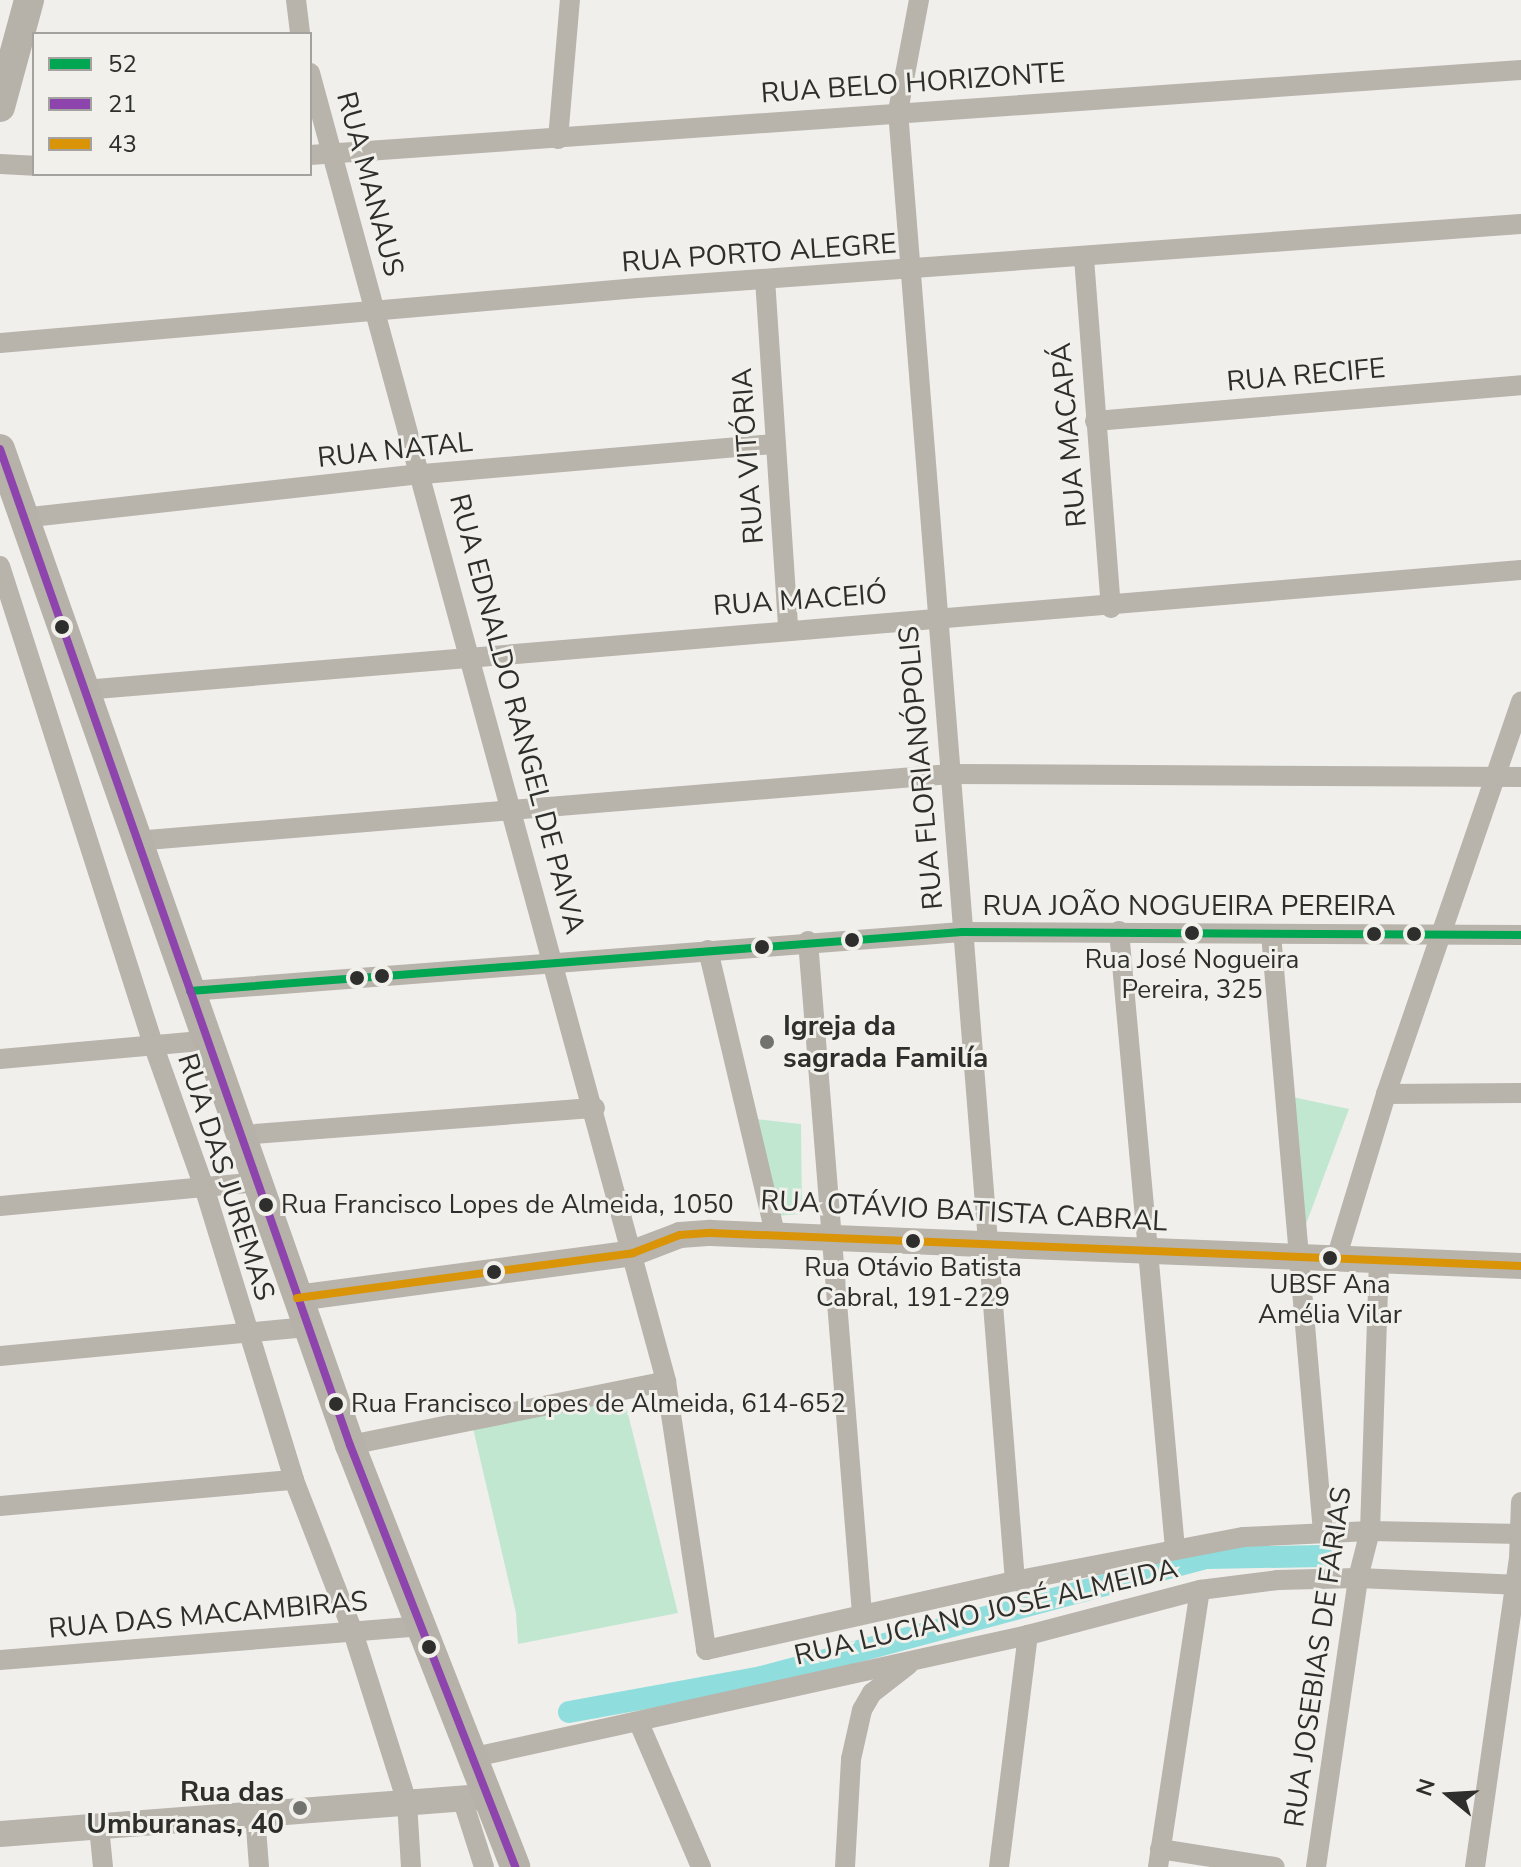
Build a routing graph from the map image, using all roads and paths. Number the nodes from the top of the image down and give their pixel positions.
1 (29, 0) edge
2 (296, 0) edge
3 (570, 0) edge
4 (919, 0) edge
5 (300, 32) edge
6 (1521, 70) edge
7 (312, 79) edge
8 (0, 107) edge
9 (898, 111) junction
10 (558, 139) junction
11 (336, 154) junction
12 (312, 155) edge
13 (0, 164) edge
14 (32, 166) edge
15 (1521, 224) edge
16 (1084, 258) junction
17 (912, 271) junction
18 (765, 279) junction
19 (375, 310) junction
20 (0, 343) edge
21 (1521, 385) edge
22 (1095, 421) junction
23 (775, 444) junction
24 (0, 449) edge
25 (423, 474) junction
26 (22, 518) junction
27 (0, 566) edge
28 (1521, 570) edge
29 (1111, 608) junction
30 (937, 619) junction
31 (788, 628) junction
32 (467, 655) junction
33 (84, 690) junction
34 (1521, 702) edge
35 (950, 774) junction
36 (1495, 777) junction
37 (1521, 777) edge
38 (511, 807) junction
39 (135, 841) junction
40 (1119, 931) junction
41 (962, 932) junction
42 (1271, 934) junction
43 (1440, 935) junction
44 (1521, 935) edge
45 (808, 941) junction
46 (708, 950) junction
47 (555, 961) junction
48 (190, 991) junction
49 (212, 1040) junction
50 (153, 1044) junction
51 (0, 1059) edge
52 (1521, 1093) edge
53 (1386, 1094) junction
54 (595, 1108) junction
55 (242, 1135) junction
56 (260, 1182) junction
57 (205, 1190) junction
58 (0, 1206) edge
59 (775, 1233) junction
60 (830, 1236) junction
61 (986, 1245) junction
62 (1148, 1252) junction
63 (633, 1253) junction
64 (1299, 1257) junction
65 (1336, 1259) junction
66 (1379, 1262) junction
67 (1521, 1266) edge
68 (297, 1298) junction
69 (308, 1327) junction
70 (248, 1336) junction
71 (0, 1356) edge
72 (666, 1381) junction
73 (350, 1445) junction
74 (294, 1480) junction
75 (1521, 1502) edge
76 (0, 1506) edge
77 (1370, 1531) junction
78 (1323, 1532) junction
79 (1520, 1534) edge
80 (1175, 1549) junction
81 (1358, 1578) junction
82 (1015, 1581) junction
83 (1518, 1585) edge
84 (1200, 1590) junction
85 (862, 1613) junction
86 (420, 1626) junction
87 (353, 1632) junction
88 (1028, 1635) junction
89 (706, 1650) joint
90 (919, 1658) junction
91 (0, 1660) edge
92 (639, 1723) junction
93 (470, 1758) junction
94 (474, 1798) junction
95 (407, 1802) junction
96 (255, 1814) junction
97 (99, 1827) junction
98 (0, 1834) edge
99 (1159, 1858) edge
100 (103, 1867) edge
101 (259, 1867) edge
102 (411, 1867) edge
103 (484, 1867) edge
104 (515, 1867) edge
105 (701, 1867) edge
106 (845, 1867) edge
107 (999, 1867) edge
108 (1275, 1867) edge
109 (1316, 1867) edge
110 (1475, 1867) edge

1 - 8 main road
2 - 5 street
3 - 10 street
4 - 9 street, RUA FLORIANÓPOLIS
6 - 9 street, RUA BELO HORIZONTE
7 - 11 street, RUA MANAUS
9 - 10 street, RUA BELO HORIZONTE
9 - 17 street, RUA FLORIANÓPOLIS
10 - 11 street, RUA BELO HORIZONTE
11 - 12 street, RUA BELO HORIZONTE
11 - 19 street, RUA MANAUS
13 - 14 street
15 - 16 street, RUA PORTO ALEGRE
16 - 17 street, RUA PORTO ALEGRE
16 - 22 street, RUA MACAPÁ
17 - 18 street, RUA PORTO ALEGRE
17 - 30 street, RUA FLORIANÓPOLIS
18 - 19 street, RUA PORTO ALEGRE
18 - 23 street, RUA VITÓRIA
19 - 20 street, RUA PORTO ALEGRE
19 - 25 street, RUA EDNALDO RANGEL DE PAIVA
21 - 22 street, RUA RECIFE
22 - 29 street, RUA MACAPÁ
23 - 25 street, RUA NATAL
23 - 31 street, RUA VITÓRIA
24 - 26 main road
25 - 26 street, RUA NATAL
25 - 32 street, RUA EDNALDO RANGEL DE PAIVA
26 - 33 main road
27 - 50 street, RUA DAS JUREMAS
28 - 29 street, RUA MACEIÓ
29 - 30 street, RUA MACEIÓ
30 - 31 street, RUA MACEIÓ
30 - 35 street, RUA FLORIANÓPOLIS
31 - 32 street, RUA MACEIÓ
32 - 33 street, RUA MACEIÓ
32 - 38 street, RUA EDNALDO RANGEL DE PAIVA
33 - 39 main road
34 - 36 street
35 - 36 street
35 - 38 street
35 - 41 street, RUA FLORIANÓPOLIS
36 - 37 street
36 - 43 street
38 - 39 street
38 - 47 street, RUA EDNALDO RANGEL DE PAIVA
39 - 48 main road
40 - 41 street, RUA JOÃO NOGUEIRA PEREIRA
40 - 42 street, RUA JOÃO NOGUEIRA PEREIRA
40 - 62 street
41 - 45 street, RUA JOÃO NOGUEIRA PEREIRA
41 - 61 street, RUA FLORIANÓPOLIS
42 - 43 street, RUA JOÃO NOGUEIRA PEREIRA
42 - 64 street
43 - 44 street, RUA JOÃO NOGUEIRA PEREIRA
43 - 53 street
45 - 46 street, RUA JOÃO NOGUEIRA PEREIRA
45 - 60 street
46 - 47 street, RUA JOÃO NOGUEIRA PEREIRA
46 - 59 street
47 - 48 street, RUA JOÃO NOGUEIRA PEREIRA
47 - 54 street, RUA EDNALDO RANGEL DE PAIVA
48 - 49 main road
49 - 50 street
49 - 55 main road
50 - 51 street
50 - 57 street, RUA DAS JUREMAS
52 - 53 street
53 - 65 street
54 - 55 street
54 - 63 street, RUA EDNALDO RANGEL DE PAIVA
55 - 56 main road
56 - 57 street
56 - 68 main road
57 - 58 street
57 - 70 street, RUA DAS JUREMAS
59 - 60 street, RUA OTÁVIO BATISTA CABRAL
59 - 63 street, RUA OTÁVIO BATISTA CABRAL
60 - 61 street, RUA OTÁVIO BATISTA CABRAL
60 - 85 street
61 - 62 street, RUA OTÁVIO BATISTA CABRAL
61 - 82 street, RUA FLORIANÓPOLIS
62 - 64 street, RUA OTÁVIO BATISTA CABRAL
62 - 80 street
63 - 68 street, RUA OTÁVIO BATISTA CABRAL
63 - 72 street, RUA EDNALDO RANGEL DE PAIVA
64 - 65 street, RUA OTÁVIO BATISTA CABRAL
64 - 78 street
65 - 66 street, RUA OTÁVIO BATISTA CABRAL
66 - 67 street, RUA OTÁVIO BATISTA CABRAL
66 - 77 street, RUA JOSEBIAS DE FARIAS
68 - 69 main road
69 - 70 street
69 - 73 main road
70 - 71 street
70 - 74 street, RUA DAS JUREMAS
72 - 73 street
72 - 89 street, RUA EDNALDO RANGEL DE PAIVA
73 - 86 main road
74 - 76 street
74 - 87 street, RUA DAS JUREMAS
75 - 79 street
77 - 78 street, RUA LUCIANO JOSÉ ALMEIDA
77 - 79 street, RUA LUCIANO JOSÉ ALMEIDA
77 - 81 street, RUA JOSEBIAS DE FARIAS
78 - 80 street, RUA LUCIANO JOSÉ ALMEIDA
79 - 83 street
80 - 82 street, RUA LUCIANO JOSÉ ALMEIDA
81 - 83 street, RUA LUCIANO JOSÉ ALMEIDA
81 - 84 street, RUA LUCIANO JOSÉ ALMEIDA
81 - 109 street, RUA JOSEBIAS DE FARIAS
82 - 85 street, RUA LUCIANO JOSÉ ALMEIDA
83 - 110 street
84 - 88 street, RUA LUCIANO JOSÉ ALMEIDA
84 - 99 street
85 - 89 street, RUA LUCIANO JOSÉ ALMEIDA
86 - 87 street, RUA DAS MACAMBIRAS
86 - 93 main road
87 - 91 street, RUA DAS MACAMBIRAS
87 - 95 street, RUA DAS JUREMAS
88 - 90 street, RUA LUCIANO JOSÉ ALMEIDA
88 - 107 street
90 - 92 street, RUA LUCIANO JOSÉ ALMEIDA
90 - 106 street
92 - 93 street, RUA LUCIANO JOSÉ ALMEIDA
92 - 105 street
93 - 94 main road
94 - 95 street
94 - 103 street
94 - 104 main road
95 - 96 street
95 - 102 street, RUA DAS JUREMAS
96 - 97 street
96 - 101 street
97 - 98 street
97 - 100 street
99 - 108 street

